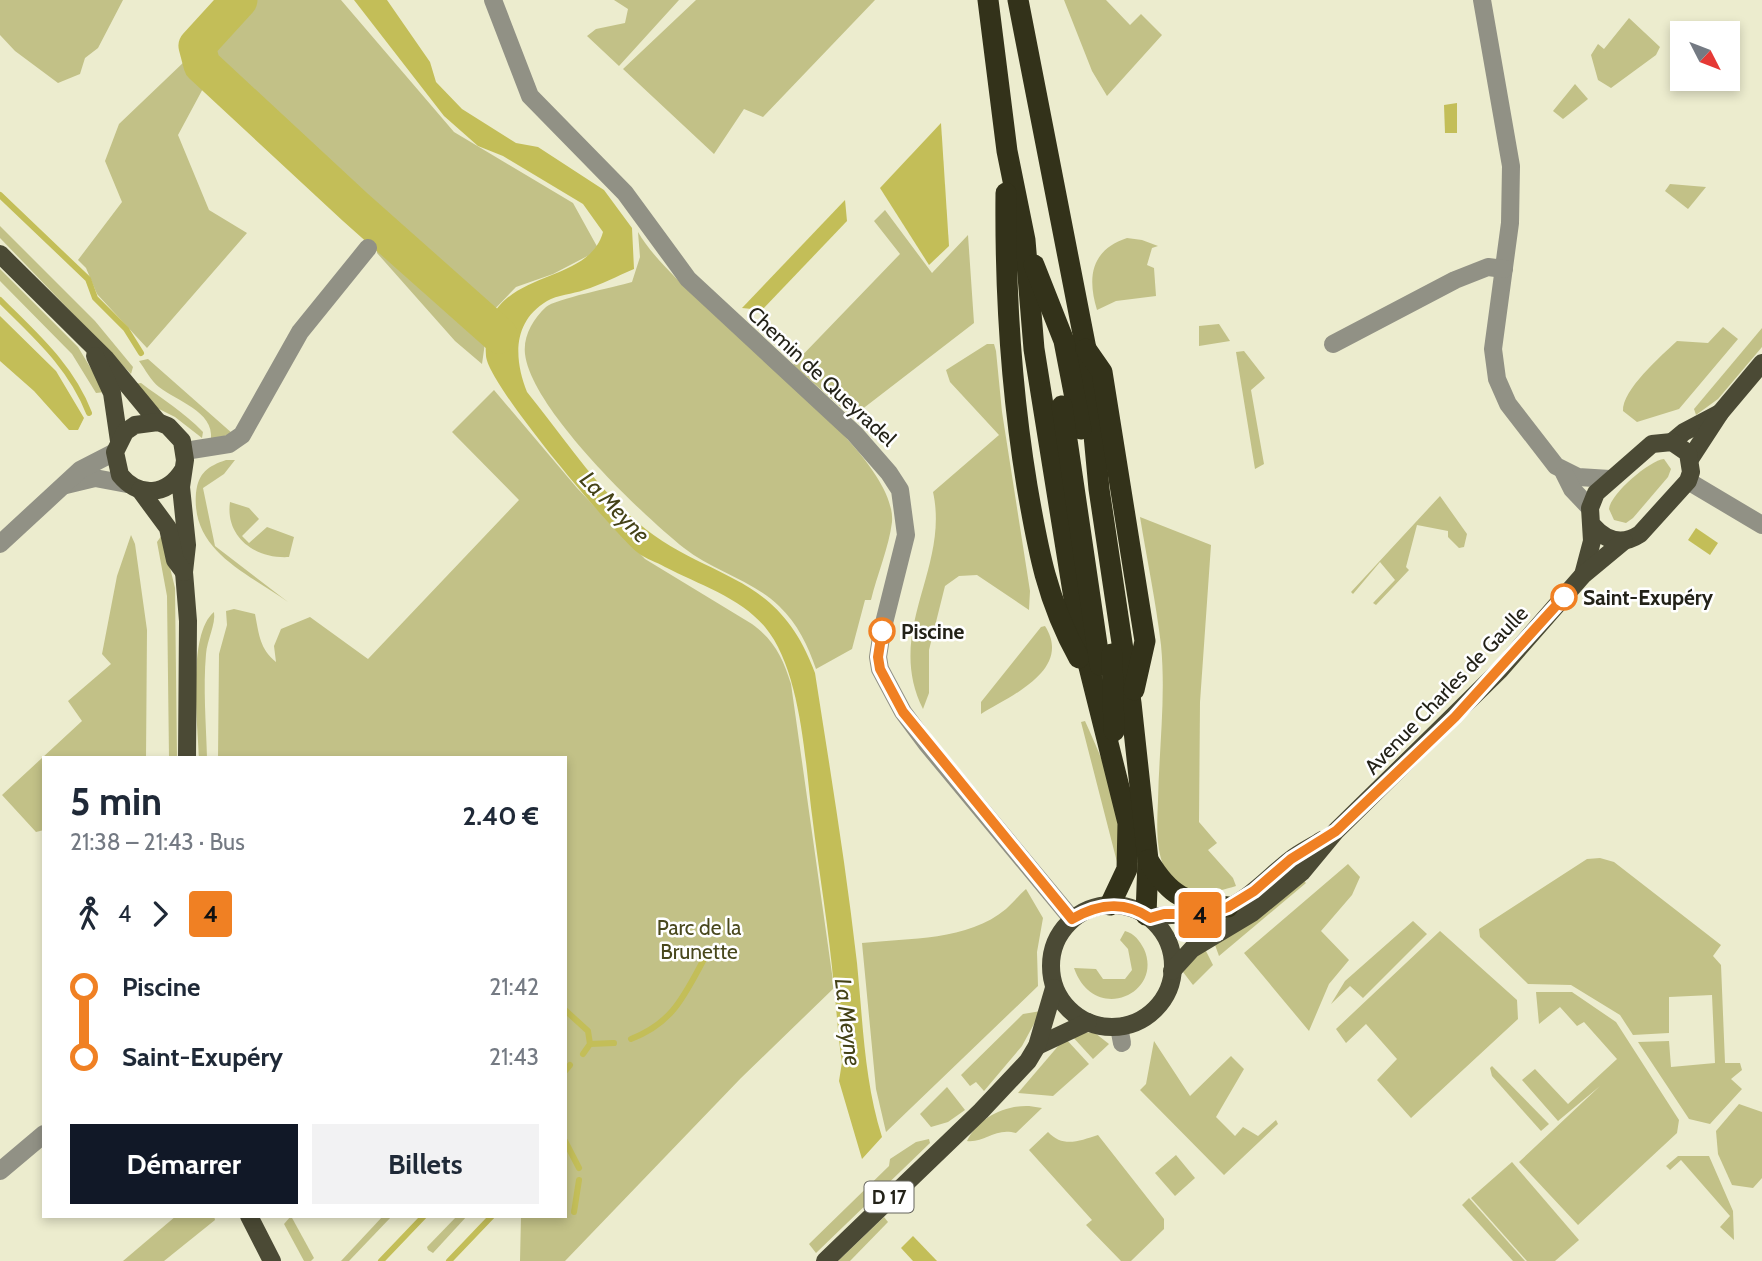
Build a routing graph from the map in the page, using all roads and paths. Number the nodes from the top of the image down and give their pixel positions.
1 (493, 0) edge
2 (988, 0) edge
3 (1018, 0) edge
4 (1482, 0) edge
5 (1007, 151) junction
6 (1025, 240) junction
7 (368, 248) dead end
8 (0, 254) edge
9 (1504, 269) junction
10 (84, 338) junction
11 (1333, 344) dead end
12 (1762, 363) edge
13 (1720, 413) junction
14 (158, 422) junction
15 (1672, 442) junction
16 (117, 446) junction
17 (185, 451) junction
18 (1690, 459) junction
19 (183, 470) junction
20 (1564, 473) junction
21 (1610, 479) junction
22 (1688, 481) junction
23 (66, 485) junction
24 (134, 487) junction
25 (1591, 517) junction
26 (1762, 525) edge
27 (1624, 541) junction
28 (0, 544) edge
29 (184, 572) junction
30 (1583, 575) junction
31 (1067, 636) junction
32 (1093, 681) junction
33 (187, 756) edge
34 (1115, 772) junction
35 (1336, 831) junction
36 (1148, 860) junction
37 (1110, 905) junction
38 (1228, 907) junction
39 (1148, 917) junction
40 (1072, 919) junction
41 (1172, 971) junction
42 (1055, 988) junction
43 (1088, 1022) junction
44 (1037, 1046) junction
45 (42, 1136) edge
46 (0, 1171) edge
47 (250, 1218) edge
48 (272, 1261) edge
49 (825, 1261) edge

1 - 40 street, Chemin de Queyradel
2 - 5 highway
3 - 36 highway
4 - 9 street
5 - 6 highway
5 - 31 highway
6 - 31 highway
6 - 32 highway
6 - 34 highway
7 - 17 street
8 - 10 main road
9 - 11 street
9 - 20 street
10 - 14 main road
10 - 16 main road
12 - 13 main road
13 - 15 main road
13 - 18 main road
14 - 16 main road
14 - 17 main road
15 - 18 main road
15 - 21 main road
16 - 23 street
16 - 24 main road
17 - 19 main road
18 - 22 main road
19 - 24 main road
19 - 29 main road
20 - 21 street
20 - 25 street
21 - 25 main road
22 - 26 street
22 - 27 main road, Avenue Charles de Gaulle
23 - 24 street
23 - 28 street
24 - 29 main road
25 - 27 main road
25 - 30 main road
27 - 30 main road, Avenue Charles de Gaulle
29 - 33 main road
30 - 35 main road, Avenue Charles de Gaulle
31 - 32 highway
32 - 34 highway
34 - 37 highway
35 - 38 main road, Avenue Charles de Gaulle
35 - 41 main road, Avenue Charles de Gaulle
36 - 38 highway
36 - 39 highway
37 - 39 main road
37 - 40 main road
38 - 39 main road, Avenue Charles de Gaulle
39 - 41 main road
40 - 42 main road, D 17
41 - 43 main road
42 - 43 main road
42 - 44 main road, D 17
43 - 44 main road, D 17
44 - 49 main road, D 17
45 - 46 street
47 - 48 main road

